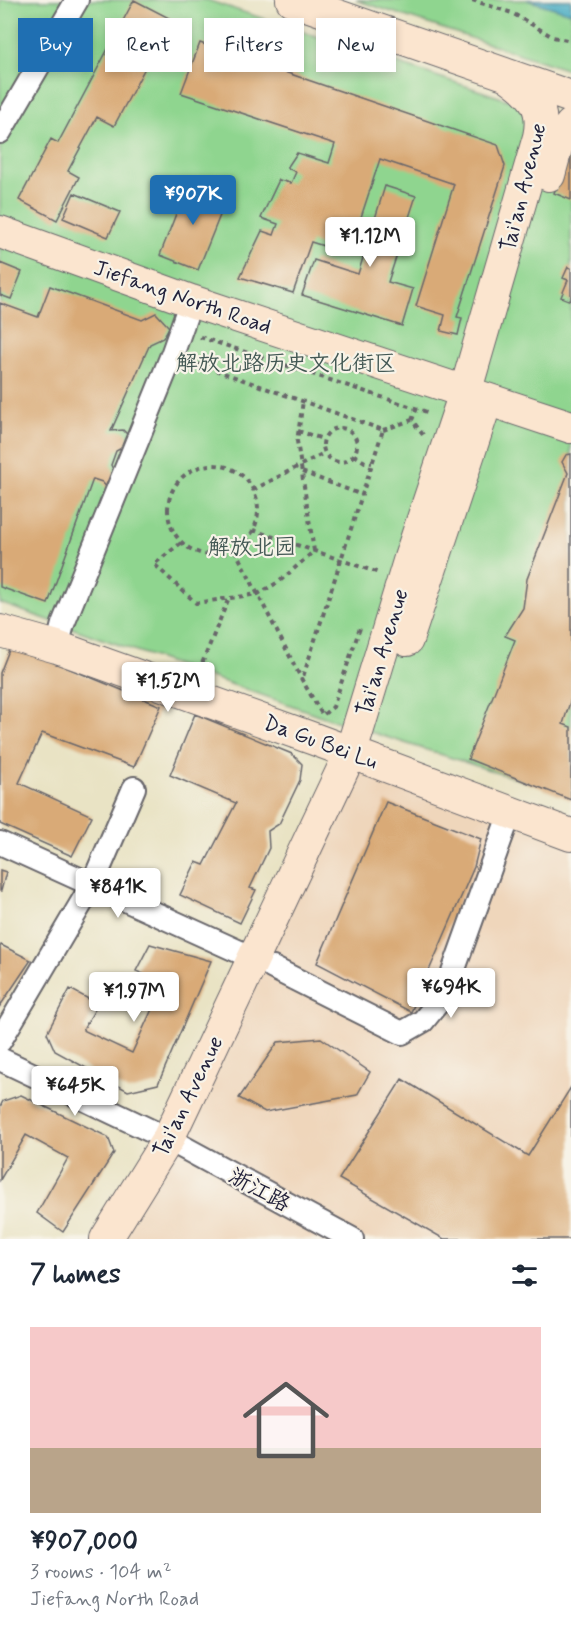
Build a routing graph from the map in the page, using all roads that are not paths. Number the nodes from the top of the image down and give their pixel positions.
1 (77, 0) edge
2 (292, 0) edge
3 (507, 75) junction
4 (571, 97) edge
5 (571, 125) edge
6 (0, 132) edge
7 (0, 232) edge
8 (191, 301) junction
9 (483, 331) junction
10 (404, 372) junction
11 (476, 396) junction
12 (571, 427) edge
13 (1, 634) edge
14 (57, 647) junction
15 (359, 755) junction
16 (134, 788) dead end
17 (510, 813) junction
18 (571, 835) edge
19 (0, 843) edge
20 (92, 885) junction
21 (263, 963) junction
22 (0, 1041) edge
23 (0, 1059) edge
24 (176, 1143) junction
25 (106, 1239) edge
26 (127, 1239) edge
27 (352, 1239) edge

1 - 6 street
2 - 3 street
3 - 4 street
3 - 9 street, Tai'an Avenue
5 - 11 street, Tai'an Avenue
7 - 8 street, Jiefang North Road
8 - 10 street, Jiefang North Road
8 - 14 street
9 - 10 street
9 - 11 street, Tai'an Avenue
10 - 11 street, Jiefang North Road
11 - 12 street, Jiefang North Road
11 - 15 street, Tai'an Avenue
13 - 14 street, Da Gu Bei Lu
14 - 15 street, Da Gu Bei Lu
15 - 17 street, Da Gu Bei Lu
15 - 21 street, Tai'an Avenue
16 - 20 street
17 - 18 street, Da Gu Bei Lu
17 - 21 street
19 - 20 street
20 - 21 street
20 - 22 street
21 - 24 street, Tai'an Avenue
23 - 24 street, 浙江路
24 - 25 street, Tai'an Avenue
24 - 26 street, Tai'an Avenue
24 - 27 street, 浙江路

